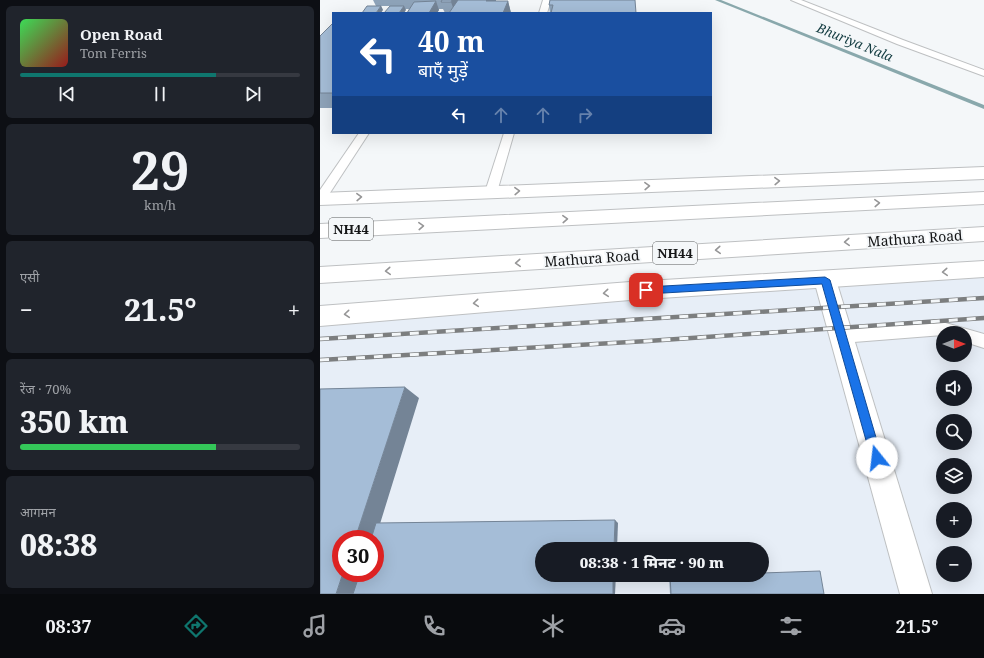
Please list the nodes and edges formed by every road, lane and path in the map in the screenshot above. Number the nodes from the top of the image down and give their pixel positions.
1 (547, 0) edge
2 (795, 0) edge
3 (543, 12) edge
4 (984, 73) edge
5 (363, 134) edge
6 (508, 134) edge
7 (984, 173) edge
8 (492, 192) junction
9 (984, 198) edge
10 (320, 199) edge
11 (320, 231) edge
12 (984, 234) edge
13 (984, 269) edge
14 (320, 275) edge
15 (825, 280) junction
16 (320, 316) edge
17 (936, 328) edge
18 (842, 336) junction
19 (972, 337) edge
20 (984, 340) edge
21 (916, 594) edge

1 - 3 lane
2 - 4 lane
5 - 10 lane
6 - 8 lane
8 -> 7 main road
10 -> 8 main road
11 -> 9 main road, NH44
12 -> 14 main road, Mathura Road / NH44
13 -> 15 main road
15 -> 16 main road
15 - 18 main road
17 - 18 lane
18 - 21 main road
19 - 20 lane

